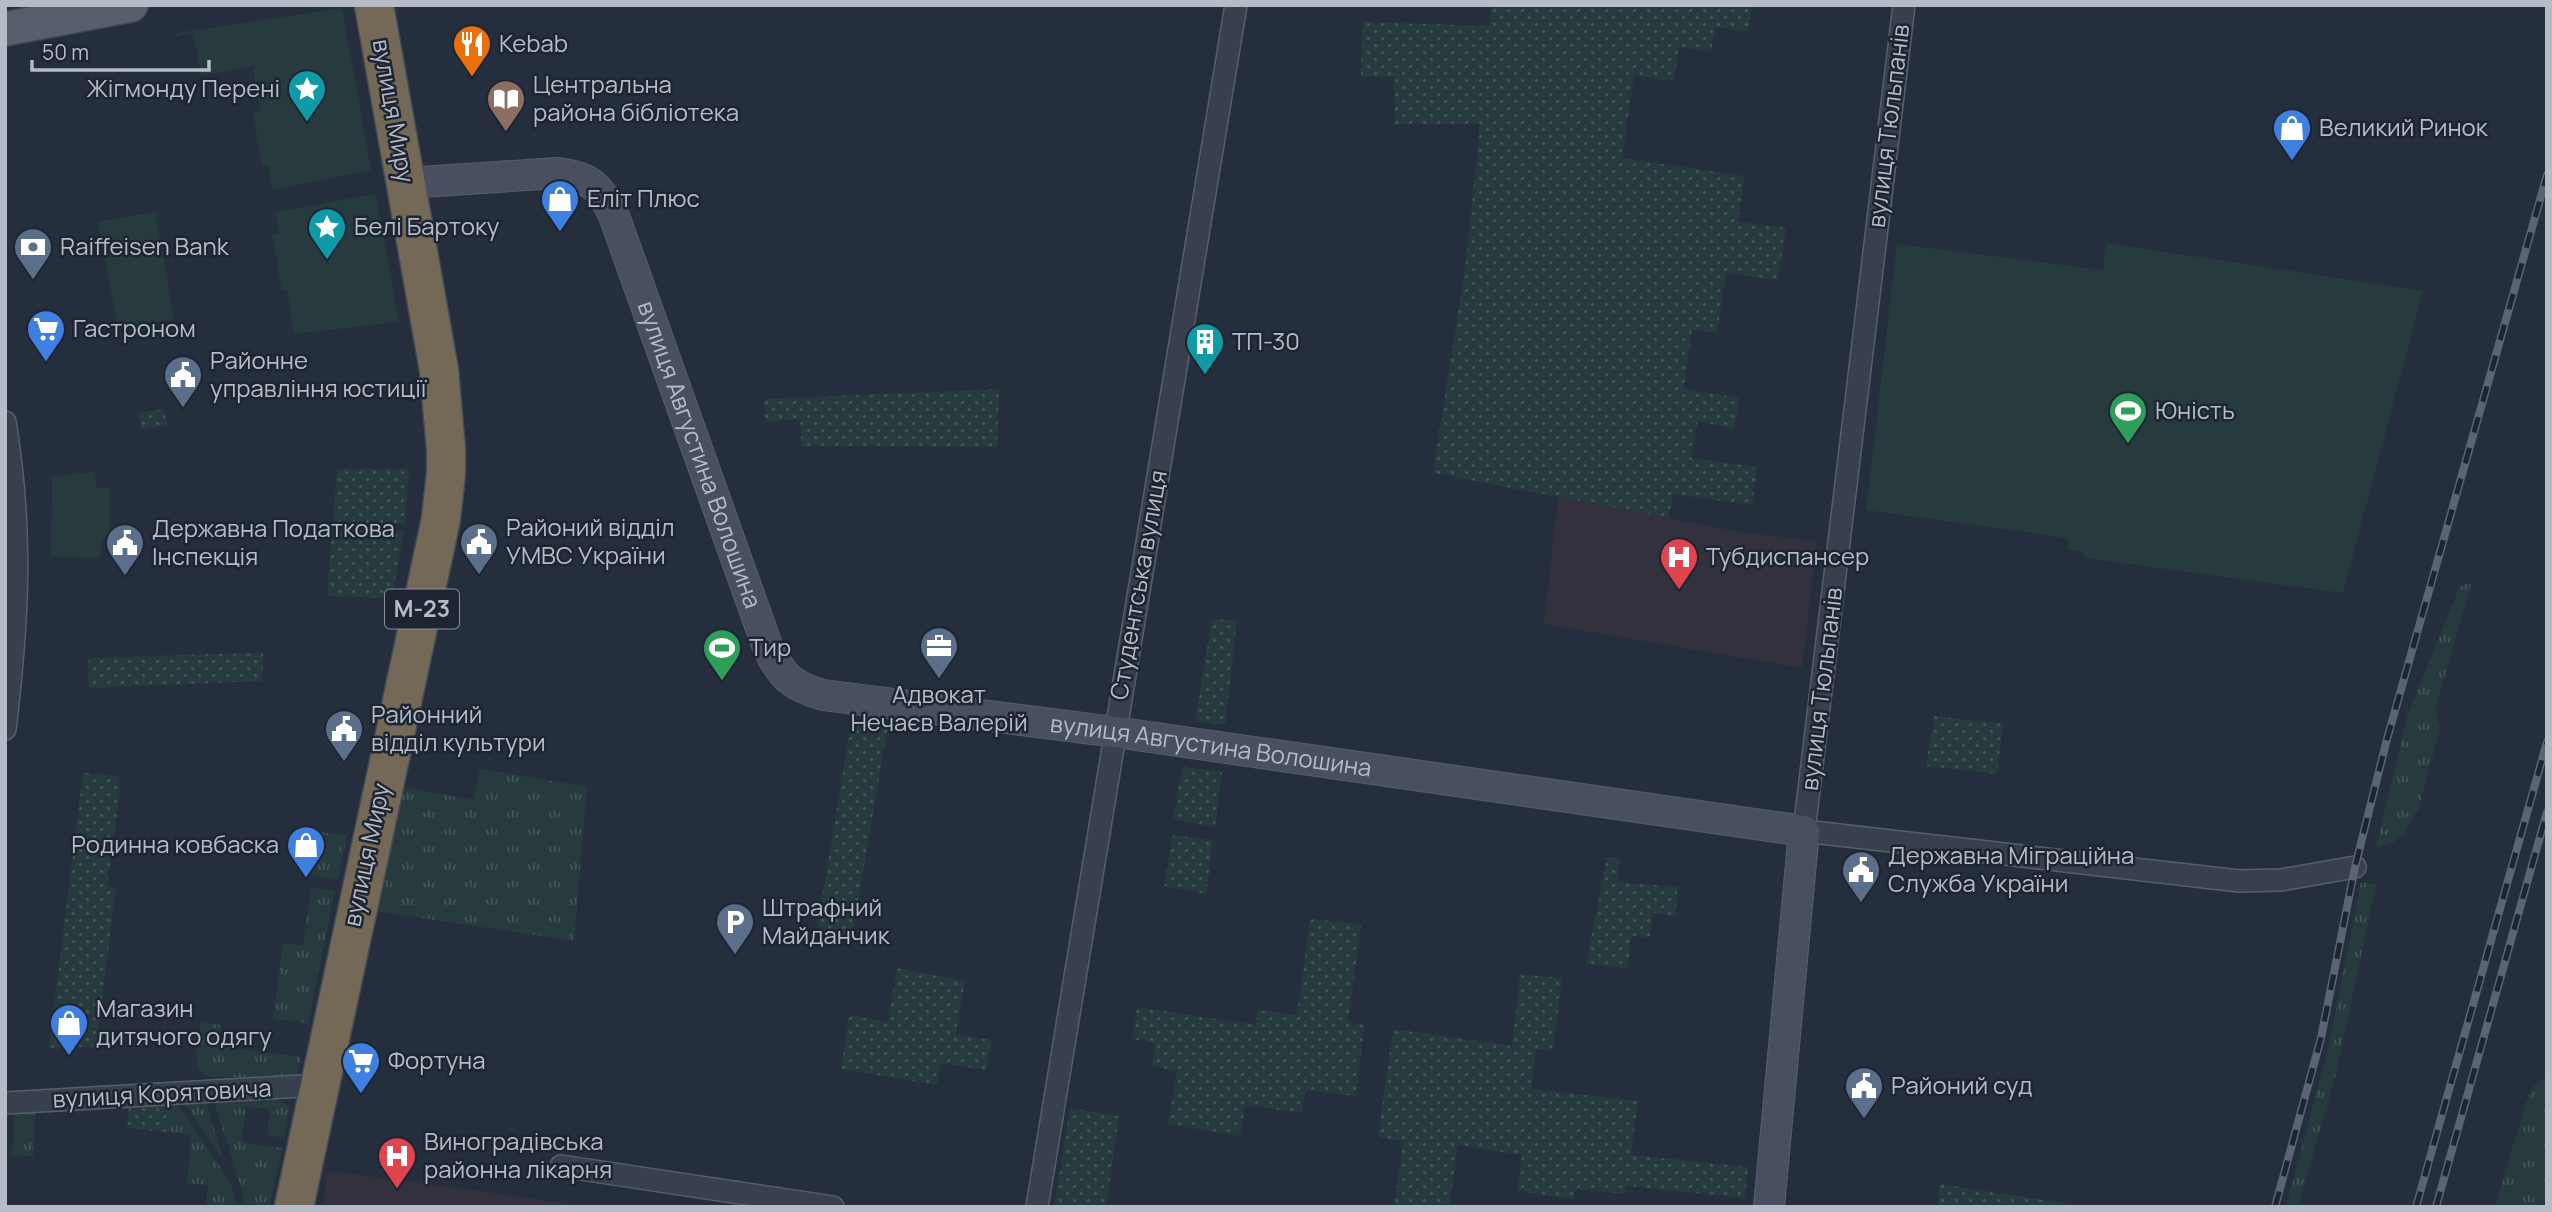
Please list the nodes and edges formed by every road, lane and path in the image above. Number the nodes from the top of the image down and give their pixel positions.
1 (131, 5) edge
2 (374, 5) edge
3 (1236, 5) edge
4 (1904, 5) edge
5 (5, 29) edge
6 (406, 183) junction
7 (5, 422) edge
8 (5, 729) edge
9 (1115, 732) junction
10 (1804, 831) junction
11 (2355, 867) dead end
12 (318, 1085) junction
13 (5, 1103) edge
14 (561, 1166) dead end
15 (294, 1207) edge
16 (833, 1207) edge
17 (1037, 1207) edge
18 (1769, 1207) edge

1 - 5 main road
2 - 6 highway, вулиця Миру / М-23
3 - 9 street, Студентська вулиця
4 - 10 street, вулиця Тюльпанів
6 - 9 street, вулиця Августина Волошина
6 - 12 highway, вулиця Миру / М-23
7 - 8 street
9 - 10 street, вулиця Августина Волошина
9 - 17 street, Студентська вулиця
10 - 11 street, вулиця Августина Волошина
10 - 18 street, вулиця Тюльпанів
12 - 13 street, вулиця Корятовича
12 - 15 highway, вулиця Миру / М-23
14 - 16 street

